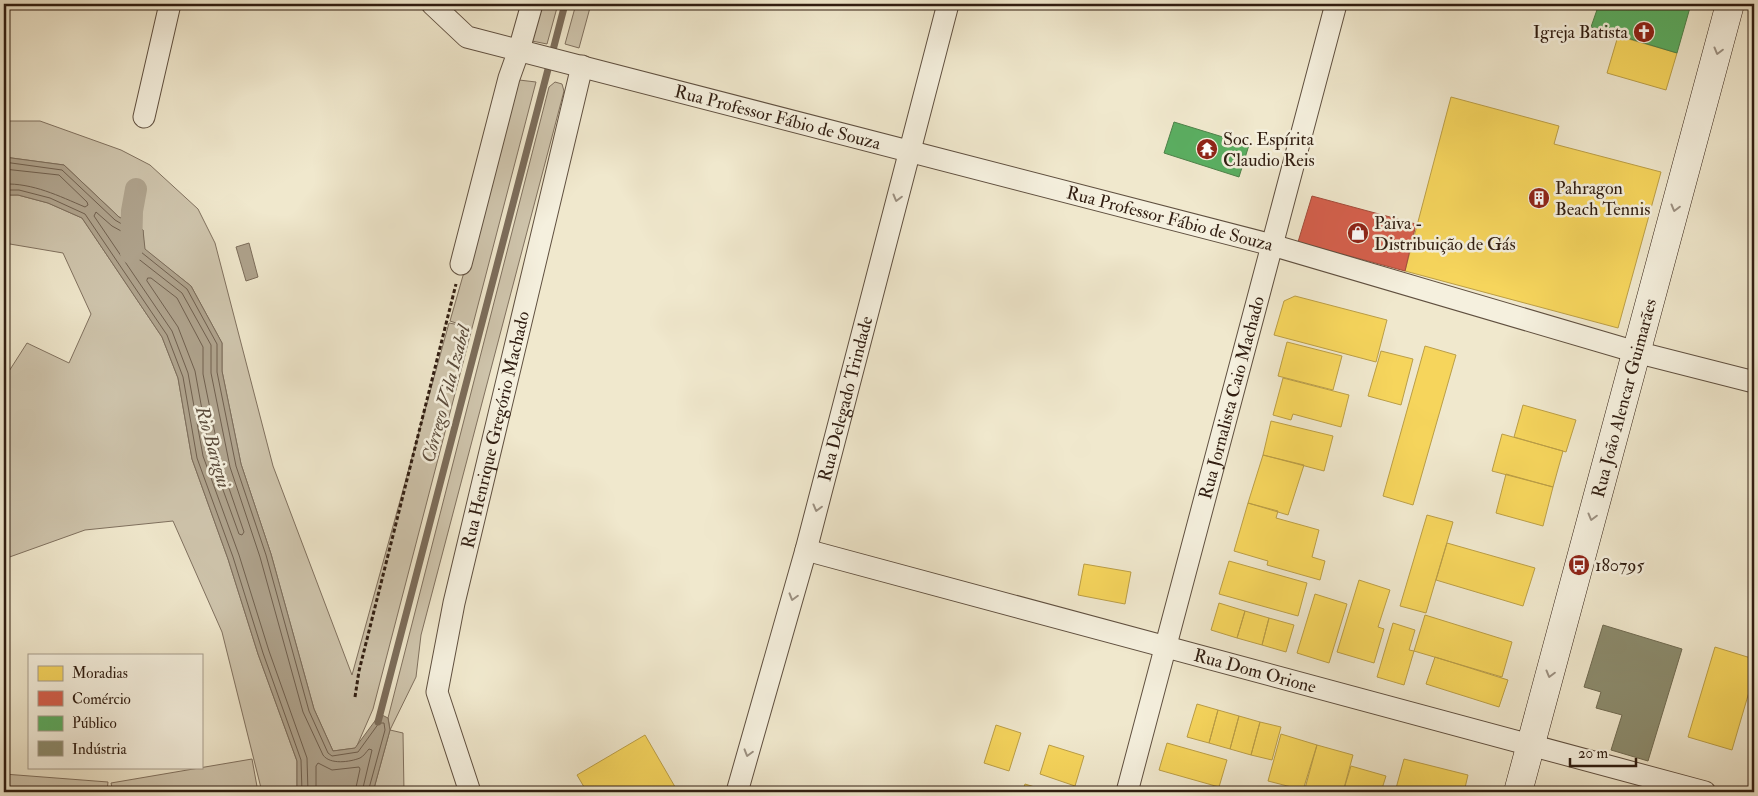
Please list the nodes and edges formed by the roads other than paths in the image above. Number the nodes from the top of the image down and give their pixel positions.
1 (170, 4) edge
2 (432, 4) edge
3 (532, 4) edge
4 (948, 4) edge
5 (1336, 4) edge
6 (1730, 4) edge
7 (526, 52) junction
8 (582, 66) junction
9 (144, 117) dead end
10 (910, 151) junction
11 (1272, 245) junction
12 (461, 264) road end
13 (1636, 352) junction
14 (1754, 382) edge
15 (806, 550) junction
16 (1166, 647) junction
17 (1531, 745) junction
18 (470, 792) edge
19 (738, 792) edge
20 (1127, 792) edge
21 (1518, 792) edge
22 (1705, 792) edge

1 - 9 street
2 - 7 street, Rua Professor Fábio de Souza
3 - 7 street
4 - 10 street, Rua Delegado Trindade
5 - 11 street, Rua Jornalista Caio Machado
6 -> 13 main road, Rua João Alencar Guimarães
7 - 8 street, Rua Professor Fábio de Souza
7 - 12 street
8 - 10 street, Rua Professor Fábio de Souza
8 - 18 street, Rua Henrique Gregório Machado
10 - 11 street, Rua Professor Fábio de Souza
10 -> 15 street, Rua Delegado Trindade
11 - 13 street, Rua Professor Fábio de Souza
11 - 16 street, Rua Jornalista Caio Machado
13 - 14 street, Rua Professor Fábio de Souza
13 -> 17 main road, Rua João Alencar Guimarães
15 - 16 street, Rua Dom Orione
15 -> 19 street, Rua Delegado Trindade
16 - 17 street, Rua Dom Orione
16 - 20 street, Rua Jornalista Caio Machado
17 - 21 main road, Rua João Alencar Guimarães
17 - 22 street, Rua Dom Orione

